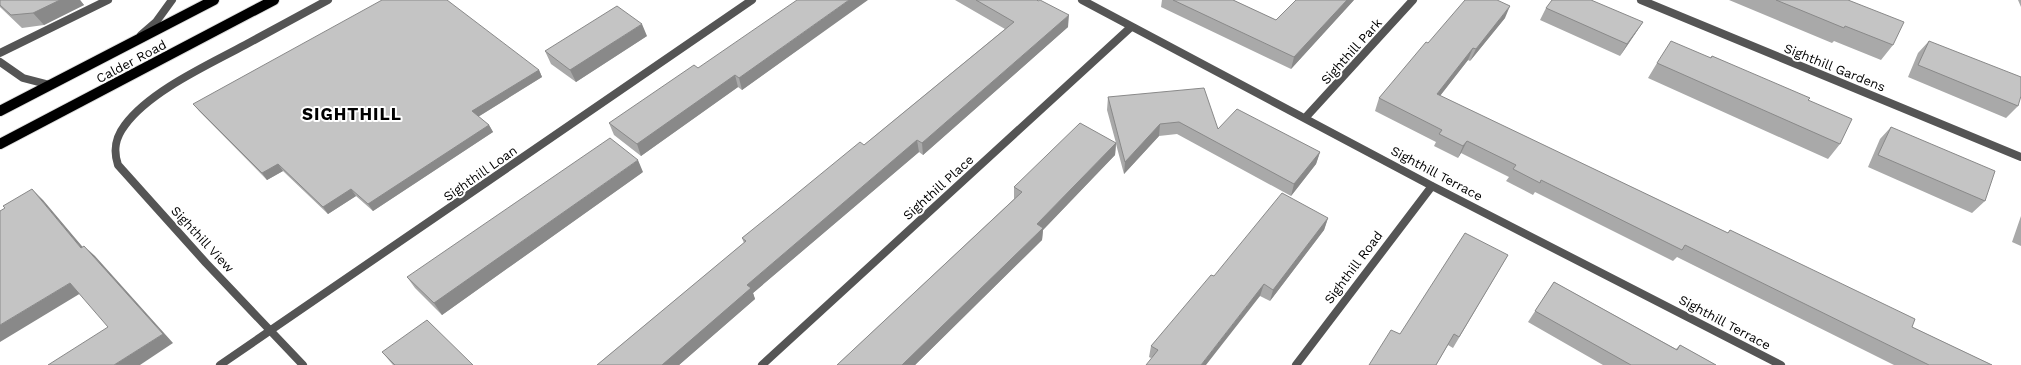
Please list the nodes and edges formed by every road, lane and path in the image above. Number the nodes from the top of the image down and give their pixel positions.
1 (108, 0) edge
2 (172, 0) edge
3 (214, 0) edge
4 (274, 0) edge
5 (328, 0) edge
6 (752, 0) edge
7 (1082, 0) edge
8 (1413, 0) edge
9 (1641, 0) edge
10 (1131, 27) junction
11 (135, 42) junction
12 (0, 53) edge
13 (0, 62) edge
14 (50, 84) junction
15 (0, 110) edge
16 (1306, 117) junction
17 (0, 144) edge
18 (2021, 157) edge
19 (1432, 186) junction
20 (271, 330) junction
21 (220, 365) edge
22 (303, 365) edge
23 (762, 365) edge
24 (1296, 365) edge
25 (1781, 365) edge

1 - 12 street
2 - 11 street
3 - 11 main road, Calder Road
4 - 17 main road, Calder Road
5 - 20 street, Sighthill View
6 - 20 street, Sighthill Loan
7 - 10 street, Sighthill Terrace
8 - 16 street, Sighthill Park
9 - 18 street, Sighthill Gardens
10 - 16 street, Sighthill Terrace
10 - 23 street, Sighthill Place
11 - 14 main road, Calder Road
13 - 14 street
14 - 15 main road, Calder Road
16 - 19 street, Sighthill Terrace
19 - 24 street, Sighthill Road
19 - 25 street, Sighthill Terrace
20 - 21 street, Sighthill Loan
20 - 22 street, Sighthill View

